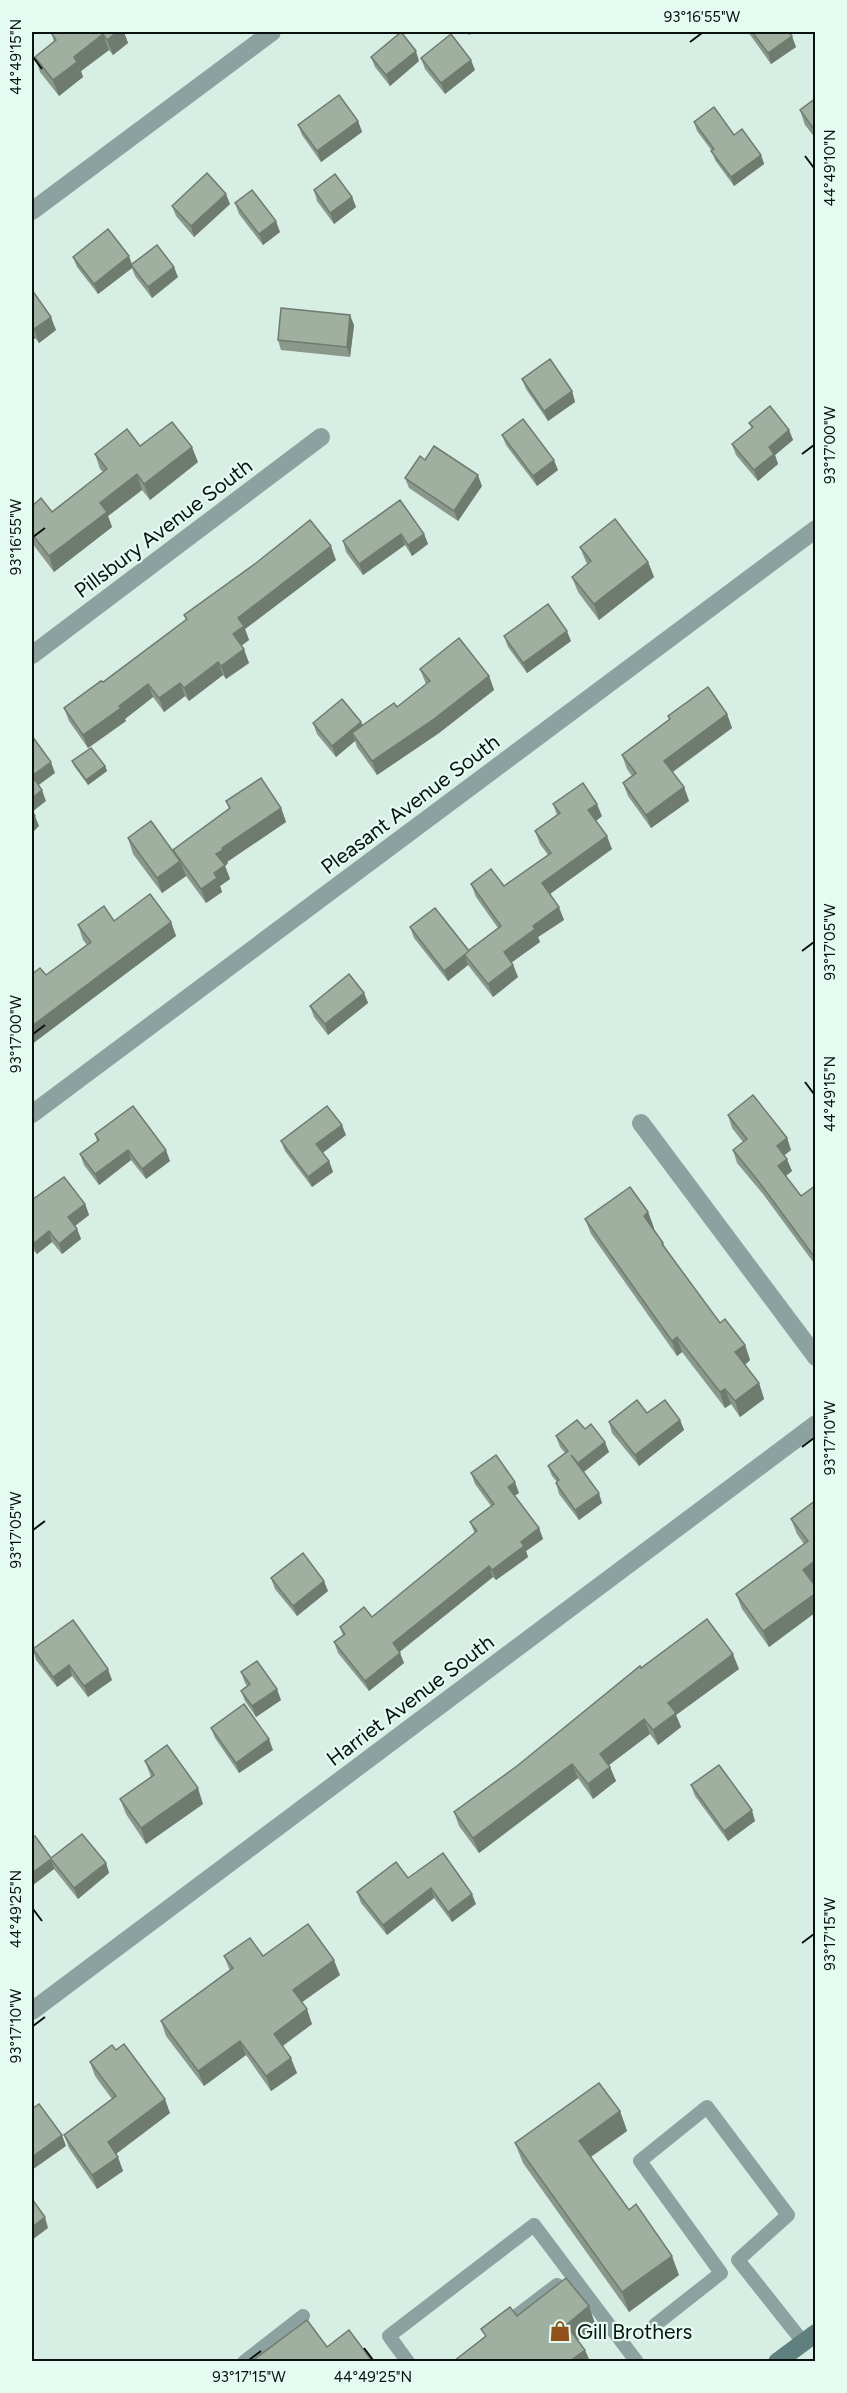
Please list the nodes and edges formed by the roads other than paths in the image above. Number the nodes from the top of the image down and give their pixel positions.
1 (272, 32) edge
2 (32, 211) edge
3 (321, 438) dead end
4 (816, 529) edge
5 (32, 655) edge
6 (32, 1114) edge
7 (640, 1123) dead end
8 (816, 1357) edge
9 (816, 1424) edge
10 (32, 2011) edge
11 (738, 2260) junction
12 (721, 2273) junction
13 (572, 2274) junction
14 (303, 2316) dead end
15 (655, 2325) dead end
16 (491, 2335) edge
17 (809, 2337) edge
18 (244, 2361) edge
19 (408, 2361) edge
20 (638, 2361) edge
21 (777, 2361) edge

1 - 2 street
3 - 5 street, Pillsbury Avenue South
4 - 6 street, Pleasant Avenue South
7 - 8 street
9 - 10 street, Harriet Avenue South
11 - 12 lane
11 - 12 lane
11 - 17 lane
12 - 15 lane
13 - 16 lane
13 - 19 lane
13 - 20 lane
14 - 18 lane
17 - 21 street

